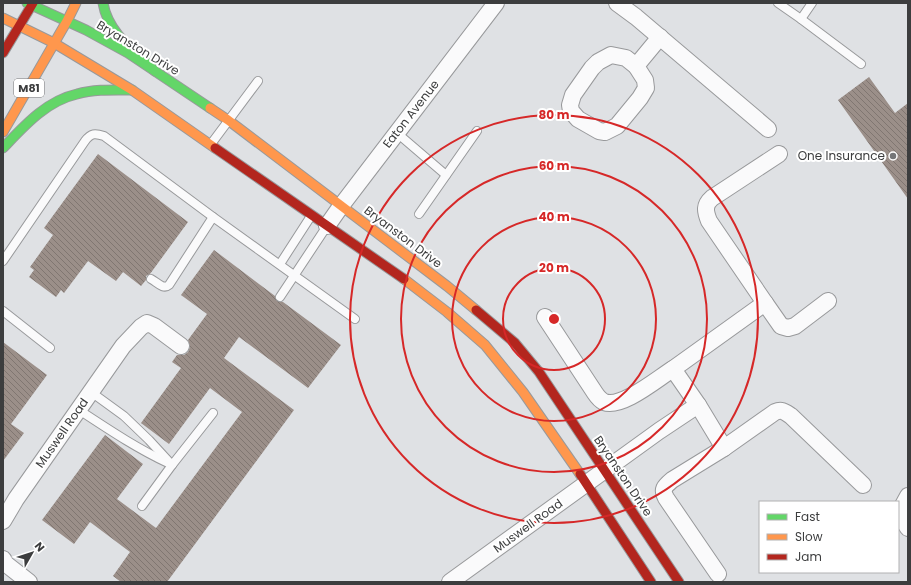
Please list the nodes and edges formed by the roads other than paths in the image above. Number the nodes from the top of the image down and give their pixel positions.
1 (76, 3) edge
2 (103, 3) edge
3 (496, 3) edge
4 (617, 3) edge
5 (778, 3) edge
6 (812, 3) edge
7 (31, 4) edge
8 (3, 18) edge
9 (801, 19) junction
10 (67, 21) junction
11 (19, 26) junction
12 (660, 37) junction
13 (54, 43) junction
14 (3, 53) edge
15 (861, 64) dead end
16 (636, 66) junction
17 (156, 71) junction
18 (258, 81) dead end
19 (132, 90) junction
20 (228, 120) junction
21 (768, 129) dead end
22 (477, 131) dead end
23 (3, 132) edge
24 (397, 133) junction
25 (211, 144) junction
26 (3, 148) edge
27 (779, 154) dead end
28 (446, 175) junction
29 (341, 206) junction
30 (312, 214) junction
31 (419, 214) dead end
32 (213, 217) junction
33 (327, 226) junction
34 (3, 261) edge
35 (280, 264) junction
36 (295, 275) junction
37 (151, 279) dead end
38 (280, 297) dead end
39 (828, 301) dead end
40 (765, 303) junction
41 (3, 311) edge
42 (545, 317) dead end
43 (355, 319) dead end
44 (181, 346) dead end
45 (50, 348) dead end
46 (673, 369) junction
47 (91, 392) junction
48 (698, 405) junction
49 (79, 410) junction
50 (213, 413) dead end
51 (724, 448) junction
52 (172, 465) junction
53 (605, 470) junction
54 (587, 484) junction
55 (863, 485) dead end
56 (908, 496) edge
57 (142, 506) dead end
58 (3, 521) edge
59 (908, 528) edge
60 (3, 559) edge
61 (718, 574) dead end
62 (29, 582) edge
63 (450, 582) edge
64 (651, 582) edge
65 (679, 582) edge

1 - 10 main road, M81
2 - 17 main road
3 - 24 street, Eaton Avenue
4 - 12 street
5 - 9 lane
6 - 9 lane
7 - 10 main road, Bryanston Drive
7 - 11 main road
8 - 11 main road
9 - 15 lane
10 - 13 main road, M81
10 - 17 main road, Bryanston Drive
11 - 13 main road
11 - 14 main road
12 - 16 street
12 - 21 street
13 - 19 main road
13 - 23 main road, M81
16 - 16 street
17 - 20 main road, Bryanston Drive
18 - 20 lane
19 - 25 main road
19 - 26 main road
20 - 25 lane
20 - 29 main road, Bryanston Drive
22 - 28 lane
24 - 28 lane
24 - 29 street, Eaton Avenue
25 - 30 main road
27 - 40 street
28 - 31 lane
29 - 33 street, Eaton Avenue
29 - 53 main road, Bryanston Drive
30 - 33 main road
30 - 35 lane
32 - 34 lane
32 - 35 lane
32 - 37 lane
33 - 36 lane
33 - 54 main road
35 - 36 lane
36 - 38 lane
36 - 43 lane
39 - 40 street
40 - 46 street
41 - 45 lane
42 - 46 street
44 - 47 street, Muswell Road
46 - 48 street
47 - 49 street, Muswell Road
47 - 52 lane
48 - 51 street
48 - 53 street, Muswell Road
49 - 52 lane
49 - 58 street, Muswell Road
50 - 52 lane
51 - 55 street
51 - 61 street
52 - 57 lane
53 - 54 street, Muswell Road
53 - 65 main road, Bryanston Drive
54 - 63 street, Muswell Road
54 - 64 main road
56 - 59 street
60 - 62 street

